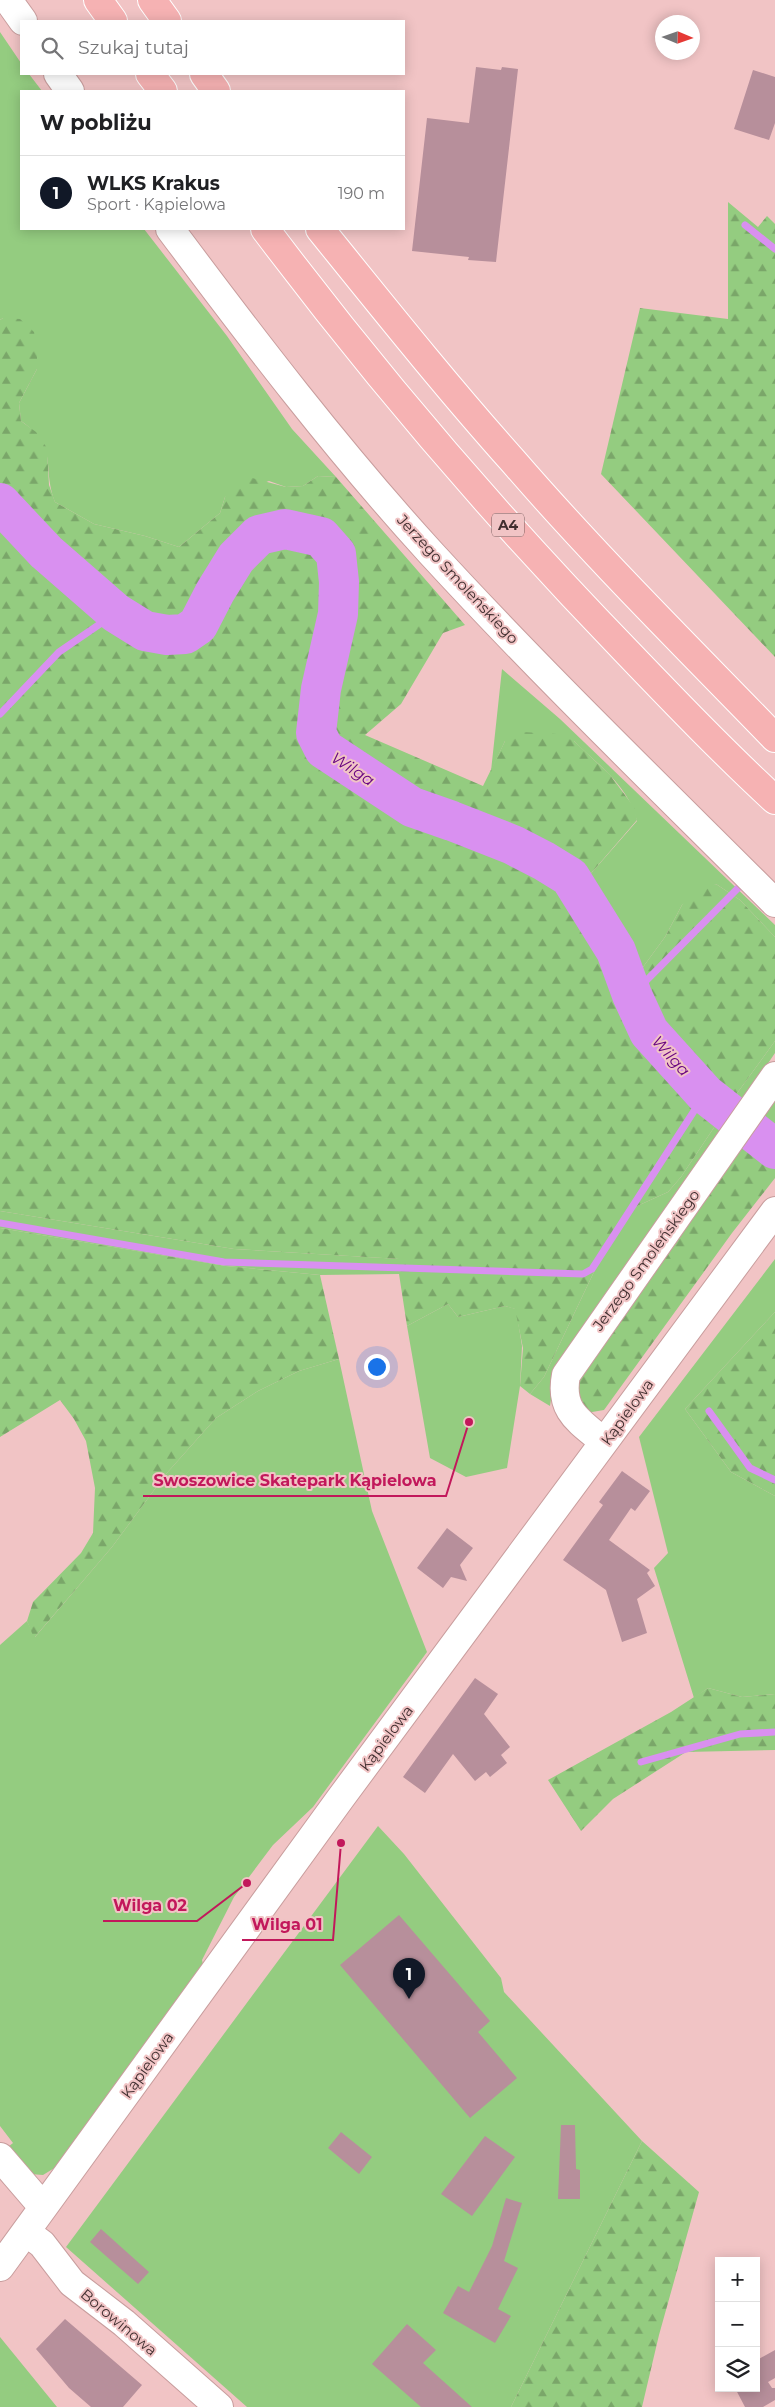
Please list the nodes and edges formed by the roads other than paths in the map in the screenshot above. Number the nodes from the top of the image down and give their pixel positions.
1 (8, 0) edge
2 (98, 0) edge
3 (152, 0) edge
4 (22, 20) edge
5 (112, 20) edge
6 (166, 20) edge
7 (59, 75) edge
8 (151, 75) edge
9 (205, 75) edge
10 (69, 90) edge
11 (162, 90) edge
12 (215, 90) edge
13 (171, 230) edge
14 (266, 230) edge
15 (321, 230) edge
16 (775, 738) edge
17 (775, 800) edge
18 (775, 903) edge
19 (771, 1081) edge
20 (775, 1211) edge
21 (604, 1442) junction
22 (0, 2157) edge
23 (43, 2207) junction
24 (26, 2232) junction
25 (0, 2267) edge
26 (219, 2407) edge

1 - 4 street
2 - 5 highway
3 - 6 highway
7 - 10 street
8 - 11 highway
9 - 12 highway
13 - 18 street, Jerzego Smoleńskiego
14 - 17 highway, A4
15 - 16 highway
19 - 21 street, Jerzego Smoleńskiego
20 - 21 street, Kąpielowa
21 - 23 street, Kąpielowa
22 - 23 street
23 - 24 street, Kąpielowa
24 - 25 street, Kąpielowa
24 - 26 street, Borowinowa

